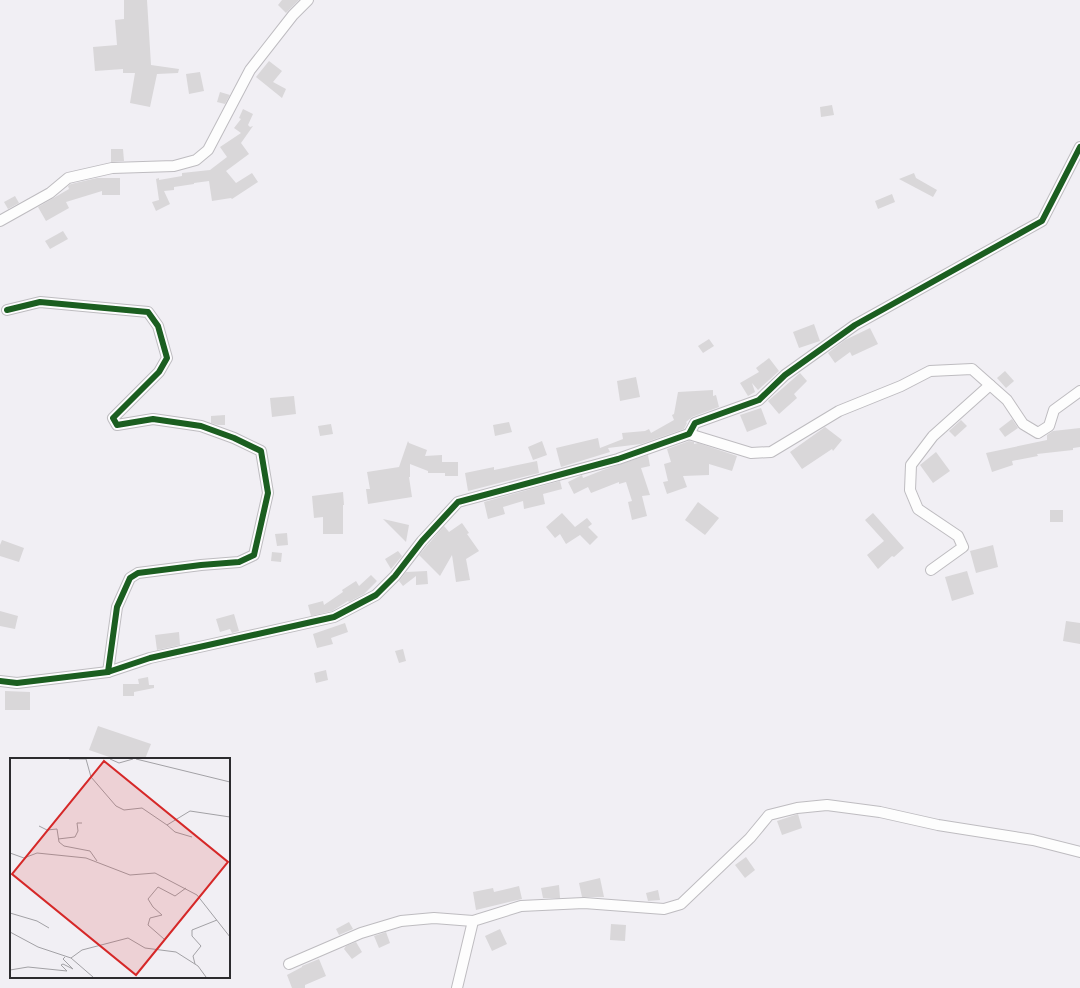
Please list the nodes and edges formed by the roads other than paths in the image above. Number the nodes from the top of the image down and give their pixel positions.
1 (308, 0) edge
2 (1080, 147) edge
3 (0, 221) edge
4 (7, 310) dead end
5 (990, 385) junction
6 (1080, 391) edge
7 (689, 434) junction
8 (931, 570) dead end
9 (108, 672) junction
10 (0, 681) edge
11 (1080, 852) edge
12 (473, 921) junction
13 (289, 964) dead end
14 (457, 988) edge

1 - 3 street
2 - 7 street
4 - 9 street
5 - 6 street
5 - 7 street
5 - 8 street
7 - 9 street
9 - 10 street
11 - 12 street
12 - 13 street
12 - 14 street

